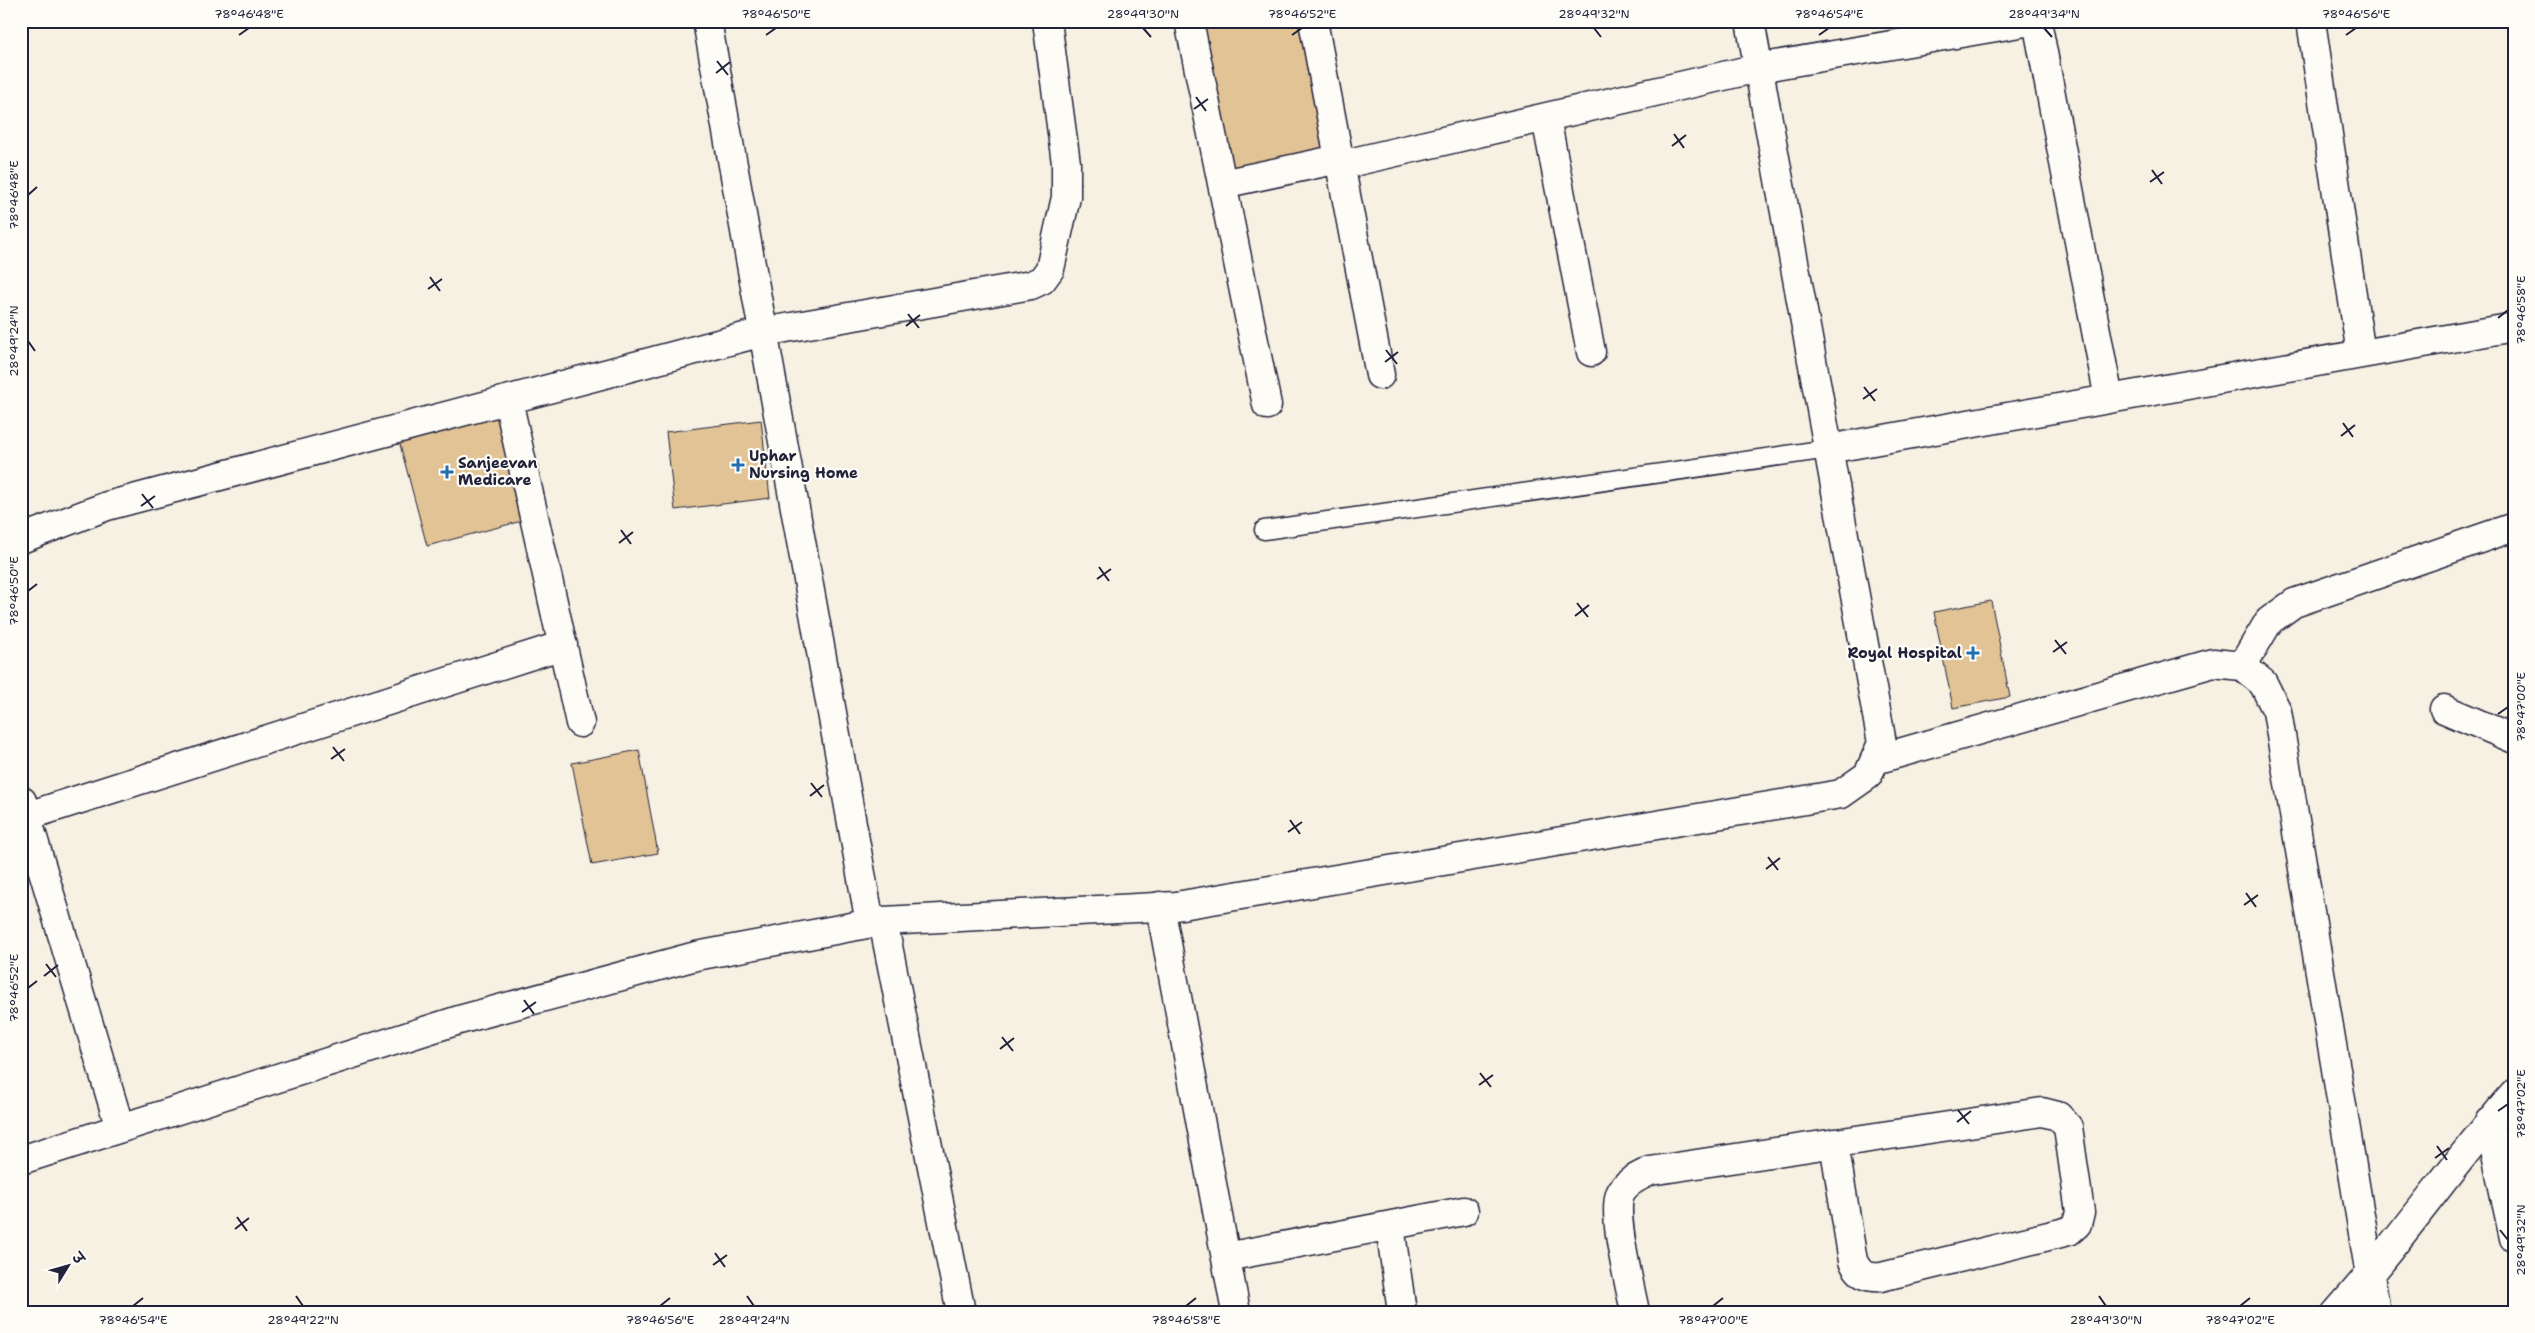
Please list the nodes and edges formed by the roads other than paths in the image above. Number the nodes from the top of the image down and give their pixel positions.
1 (707, 21) edge
2 (1048, 21) edge
3 (1189, 21) edge
4 (1313, 21) edge
5 (1750, 21) edge
6 (2031, 21) edge
7 (2037, 21) edge
8 (2311, 21) edge
9 (1758, 68) junction
10 (1546, 118) junction
11 (1340, 162) junction
12 (1222, 184) junction
13 (2514, 327) edge
14 (763, 332) junction
15 (1591, 352) dead end
16 (2362, 354) junction
17 (1380, 375) dead end
18 (2109, 399) junction
19 (508, 400) junction
20 (1267, 405) dead end
21 (1828, 449) junction
22 (2514, 527) edge
23 (1264, 530) dead end
24 (21, 539) edge
25 (563, 645) junction
26 (2242, 666) junction
27 (2444, 709) dead end
28 (580, 723) dead end
29 (2514, 739) edge
30 (1875, 760) junction
31 (23, 812) edge
32 (1160, 906) junction
33 (877, 922) junction
34 (2514, 1094) edge
35 (2489, 1122) junction
36 (120, 1128) junction
37 (1834, 1143) junction
38 (21, 1160) edge
39 (1464, 1211) dead end
40 (1390, 1226) junction
41 (2514, 1238) edge
42 (1226, 1257) junction
43 (2370, 1276) junction
44 (960, 1312) edge
45 (1236, 1312) edge
46 (1402, 1312) edge
47 (1635, 1312) edge
48 (2337, 1312) edge
49 (2376, 1312) edge

1 - 14 street
2 - 14 street
3 - 12 street
4 - 11 street
5 - 9 street
6 - 9 street
7 - 18 street
8 - 16 street
9 - 10 street
9 - 21 street
10 - 11 street
10 - 15 street
11 - 12 street
11 - 17 street
12 - 20 street
13 - 16 street
14 - 19 street
14 - 33 street
16 - 18 street
18 - 21 street
19 - 24 street
19 - 25 street
21 - 23 lane
21 - 30 street
22 - 26 street
25 - 28 street
25 - 31 street
26 - 30 street
26 - 43 street
27 - 29 street
30 - 32 street
31 - 36 street
32 - 33 street
32 - 42 street
33 - 36 street
33 - 44 street
34 - 35 street
35 - 41 street
35 - 43 street
36 - 38 street
37 - 37 street
37 - 47 street
39 - 40 street
40 - 42 street
40 - 46 street
42 - 45 street
43 - 48 street
43 - 49 street

